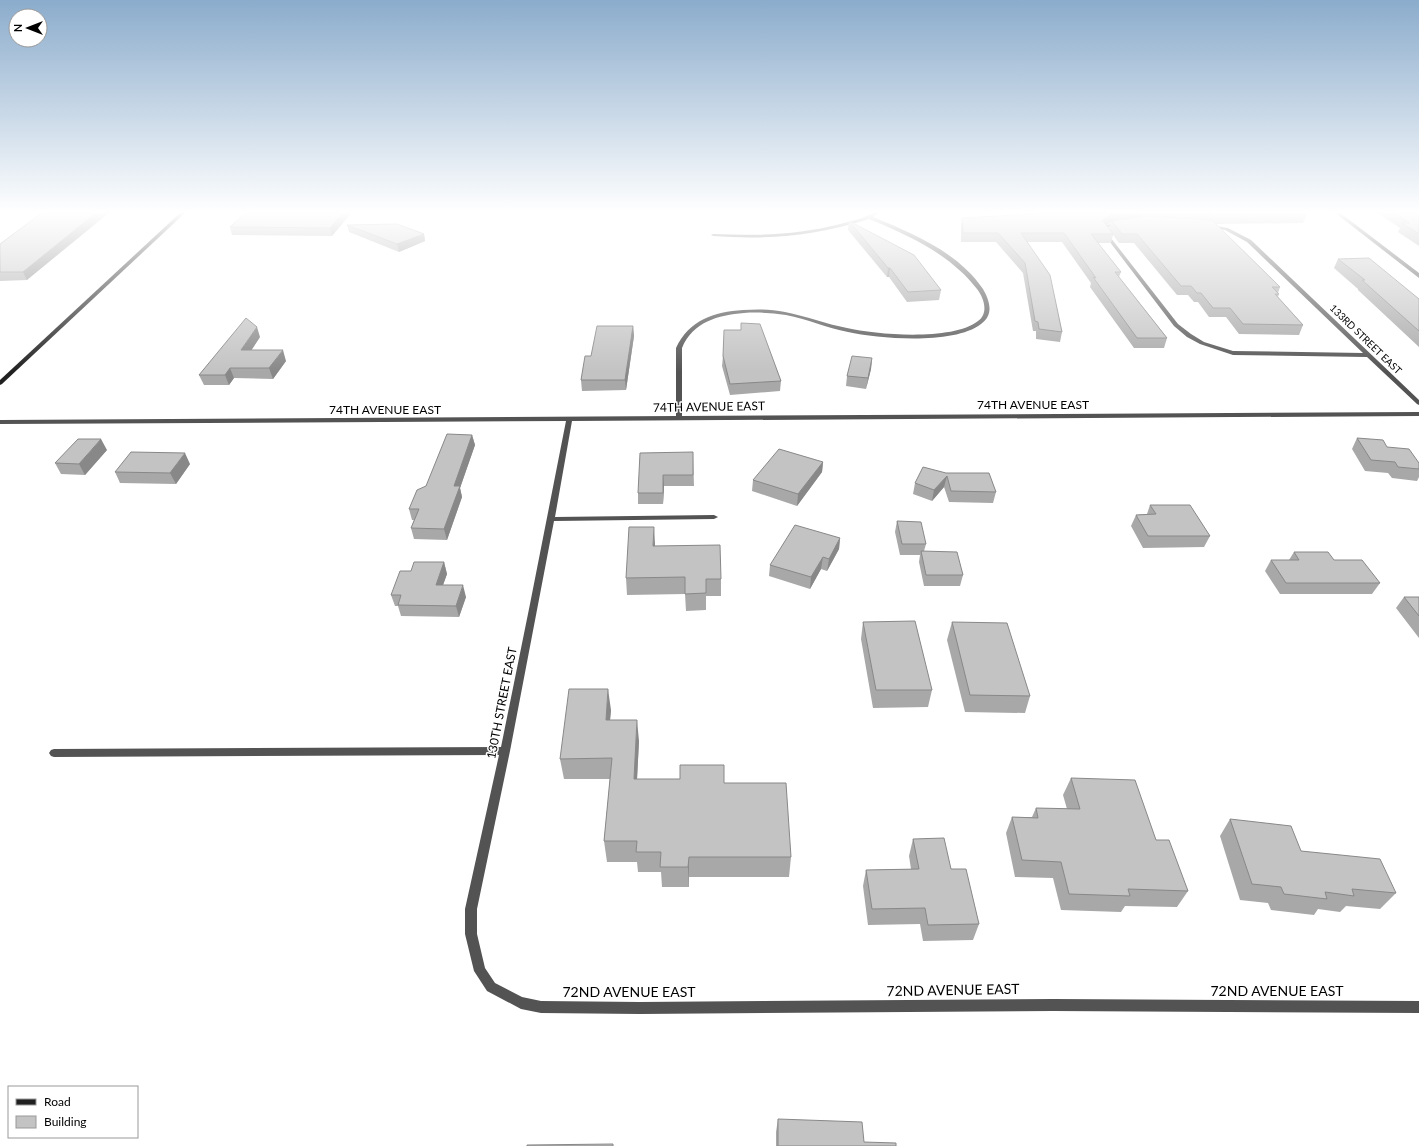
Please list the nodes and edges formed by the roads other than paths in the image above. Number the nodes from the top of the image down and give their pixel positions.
1 (126, 265) edge
2 (957, 265) edge
3 (1131, 265) edge
4 (1275, 265) edge
5 (1405, 265) edge
6 (1419, 276) edge
7 (1370, 354) junction
8 (0, 383) edge
9 (1419, 403) edge
10 (1419, 414) edge
11 (679, 418) junction
12 (569, 420) junction
13 (0, 422) edge
14 (714, 517) dead end
15 (551, 519) junction
16 (505, 751) junction
17 (54, 753) dead end
18 (491, 986) joint
19 (1419, 1007) edge

1 - 8 street
2 - 11 street
3 - 7 street
4 - 7 street, 133RD STREET EAST
5 - 6 street
7 - 9 street, 133RD STREET EAST
10 - 11 street, 74TH AVENUE EAST
11 - 12 street, 74TH AVENUE EAST
12 - 13 street, 74TH AVENUE EAST
12 - 15 street, 130TH STREET EAST
14 - 15 street
15 - 16 street, 130TH STREET EAST
16 - 17 street
16 - 18 street, 130TH STREET EAST
18 - 19 street, 72ND AVENUE EAST

